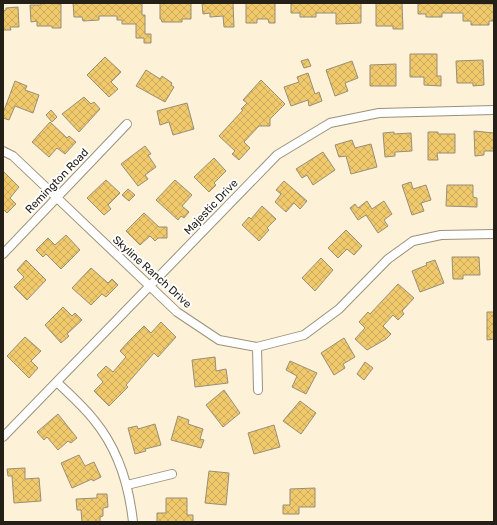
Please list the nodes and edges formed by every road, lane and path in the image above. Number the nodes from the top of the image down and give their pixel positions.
1 (494, 110) edge
2 (127, 124) dead end
3 (3, 151) edge
4 (56, 197) junction
5 (494, 234) edge
6 (3, 254) edge
7 (150, 286) junction
8 (257, 348) junction
9 (57, 382) junction
10 (258, 390) dead end
11 (3, 437) edge
12 (172, 474) dead end
13 (127, 485) junction
14 (133, 522) edge

1 - 7 street, Majestic Drive
2 - 4 street, Remington Road
3 - 4 street, Skyline Ranch Drive
4 - 6 street, Remington Road
4 - 7 street, Skyline Ranch Drive
5 - 8 street, Skyline Ranch Drive
7 - 8 street, Skyline Ranch Drive
7 - 9 street, Majestic Drive
8 - 10 street
9 - 11 street, Majestic Drive
9 - 13 street
12 - 13 street
13 - 14 street

